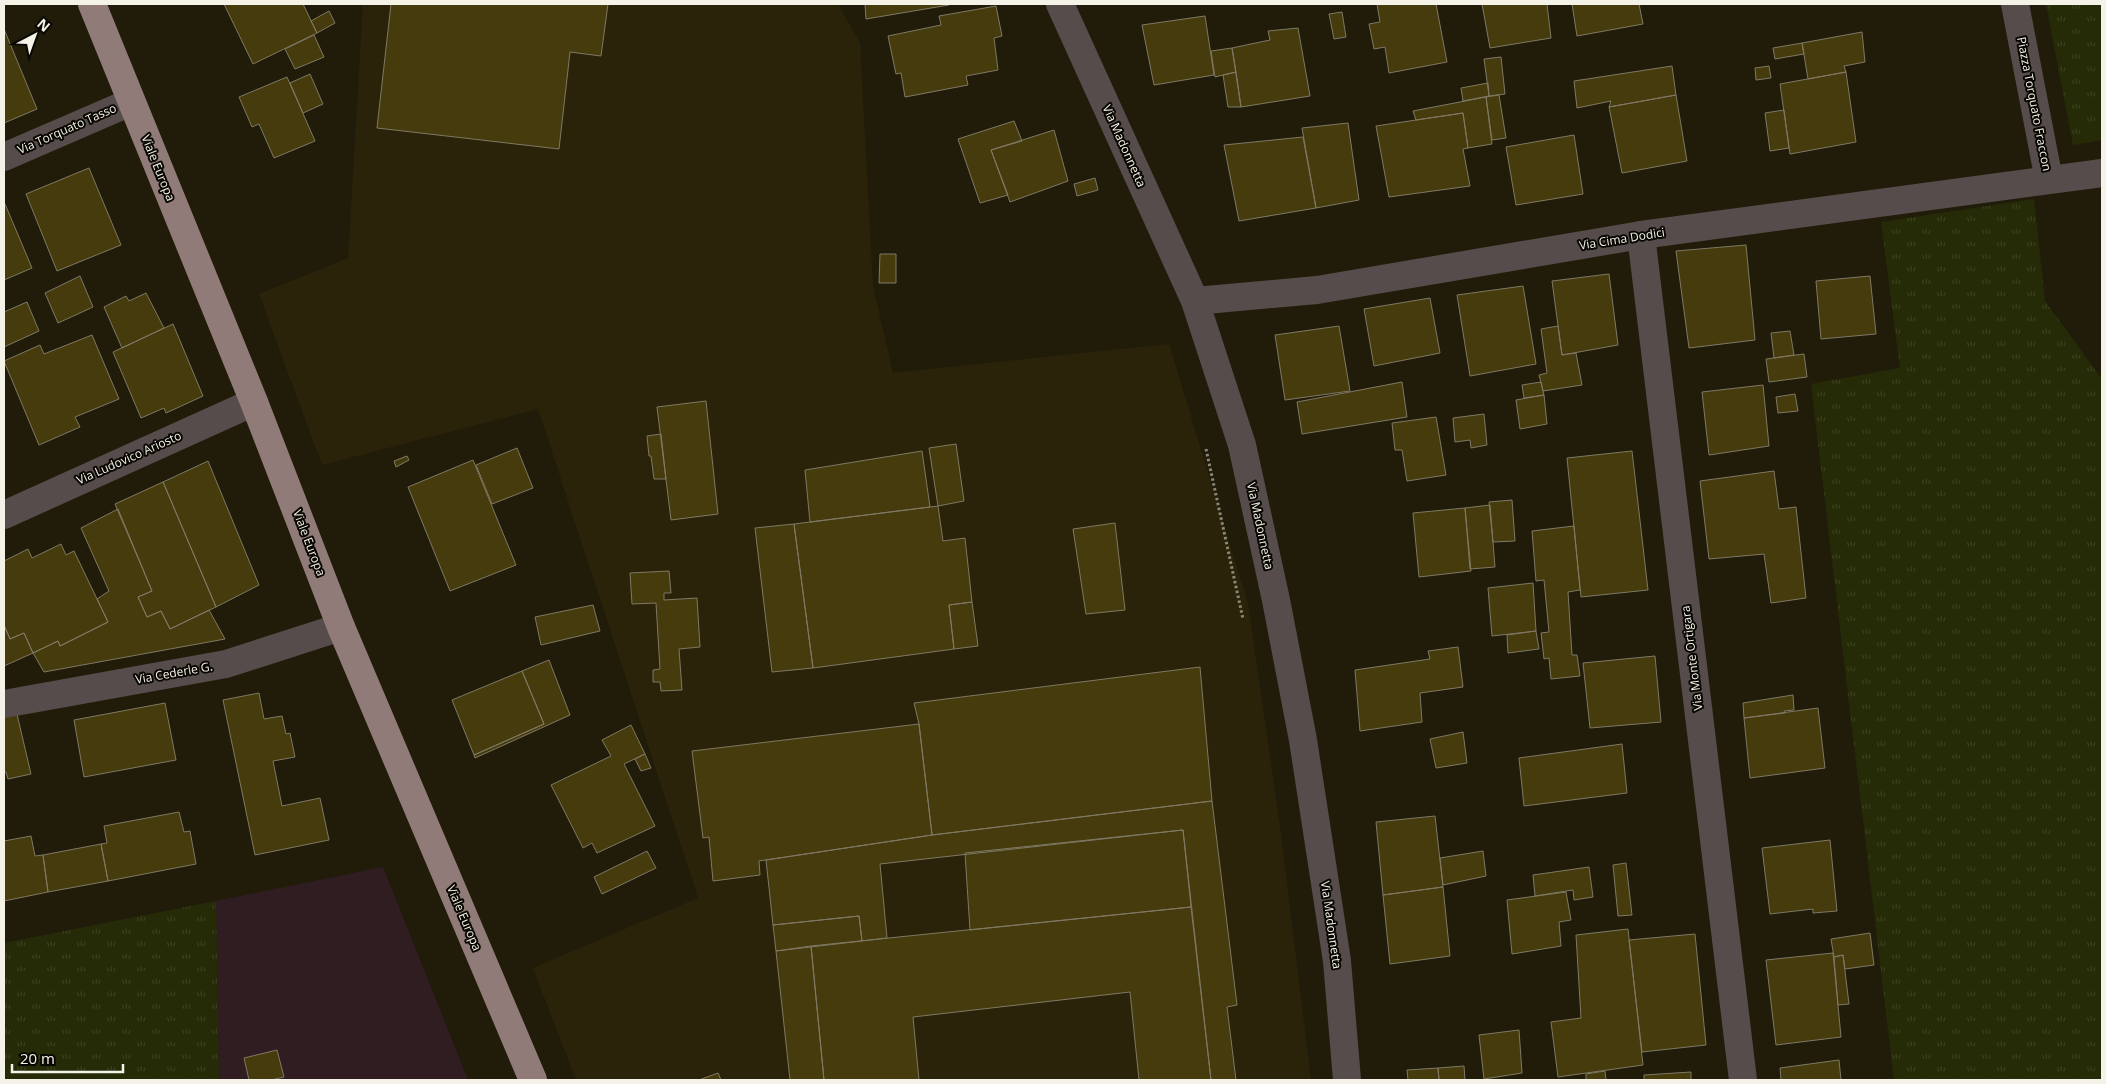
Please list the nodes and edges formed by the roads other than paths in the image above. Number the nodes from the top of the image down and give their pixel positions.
1 (92, 4) edge
2 (1064, 4) edge
3 (2015, 4) edge
4 (131, 102) junction
5 (4, 157) edge
6 (2102, 173) edge
7 (2049, 180) junction
8 (1641, 236) junction
9 (1195, 301) junction
10 (254, 402) junction
11 (4, 515) edge
12 (341, 627) junction
13 (4, 704) edge
14 (533, 1080) edge
15 (1347, 1080) edge
16 (1743, 1080) edge

1 - 4 main road, Viale Europa
2 - 9 street, Via Madonnetta
3 - 7 street, Piazza Torquato Fraccon
4 - 5 street, Via Torquato Tasso
4 - 10 main road, Viale Europa
6 - 7 street, Piazza Torquato Fraccon
7 - 8 street, Via Cima Dodici
8 - 9 street, Via Cima Dodici
8 - 16 street, Via Monte Ortigara
9 - 15 street, Via Madonnetta
10 - 11 street, Via Ludovico Ariosto
10 - 12 main road, Viale Europa
12 - 13 street, Via Cederle G.
12 - 14 main road, Viale Europa

